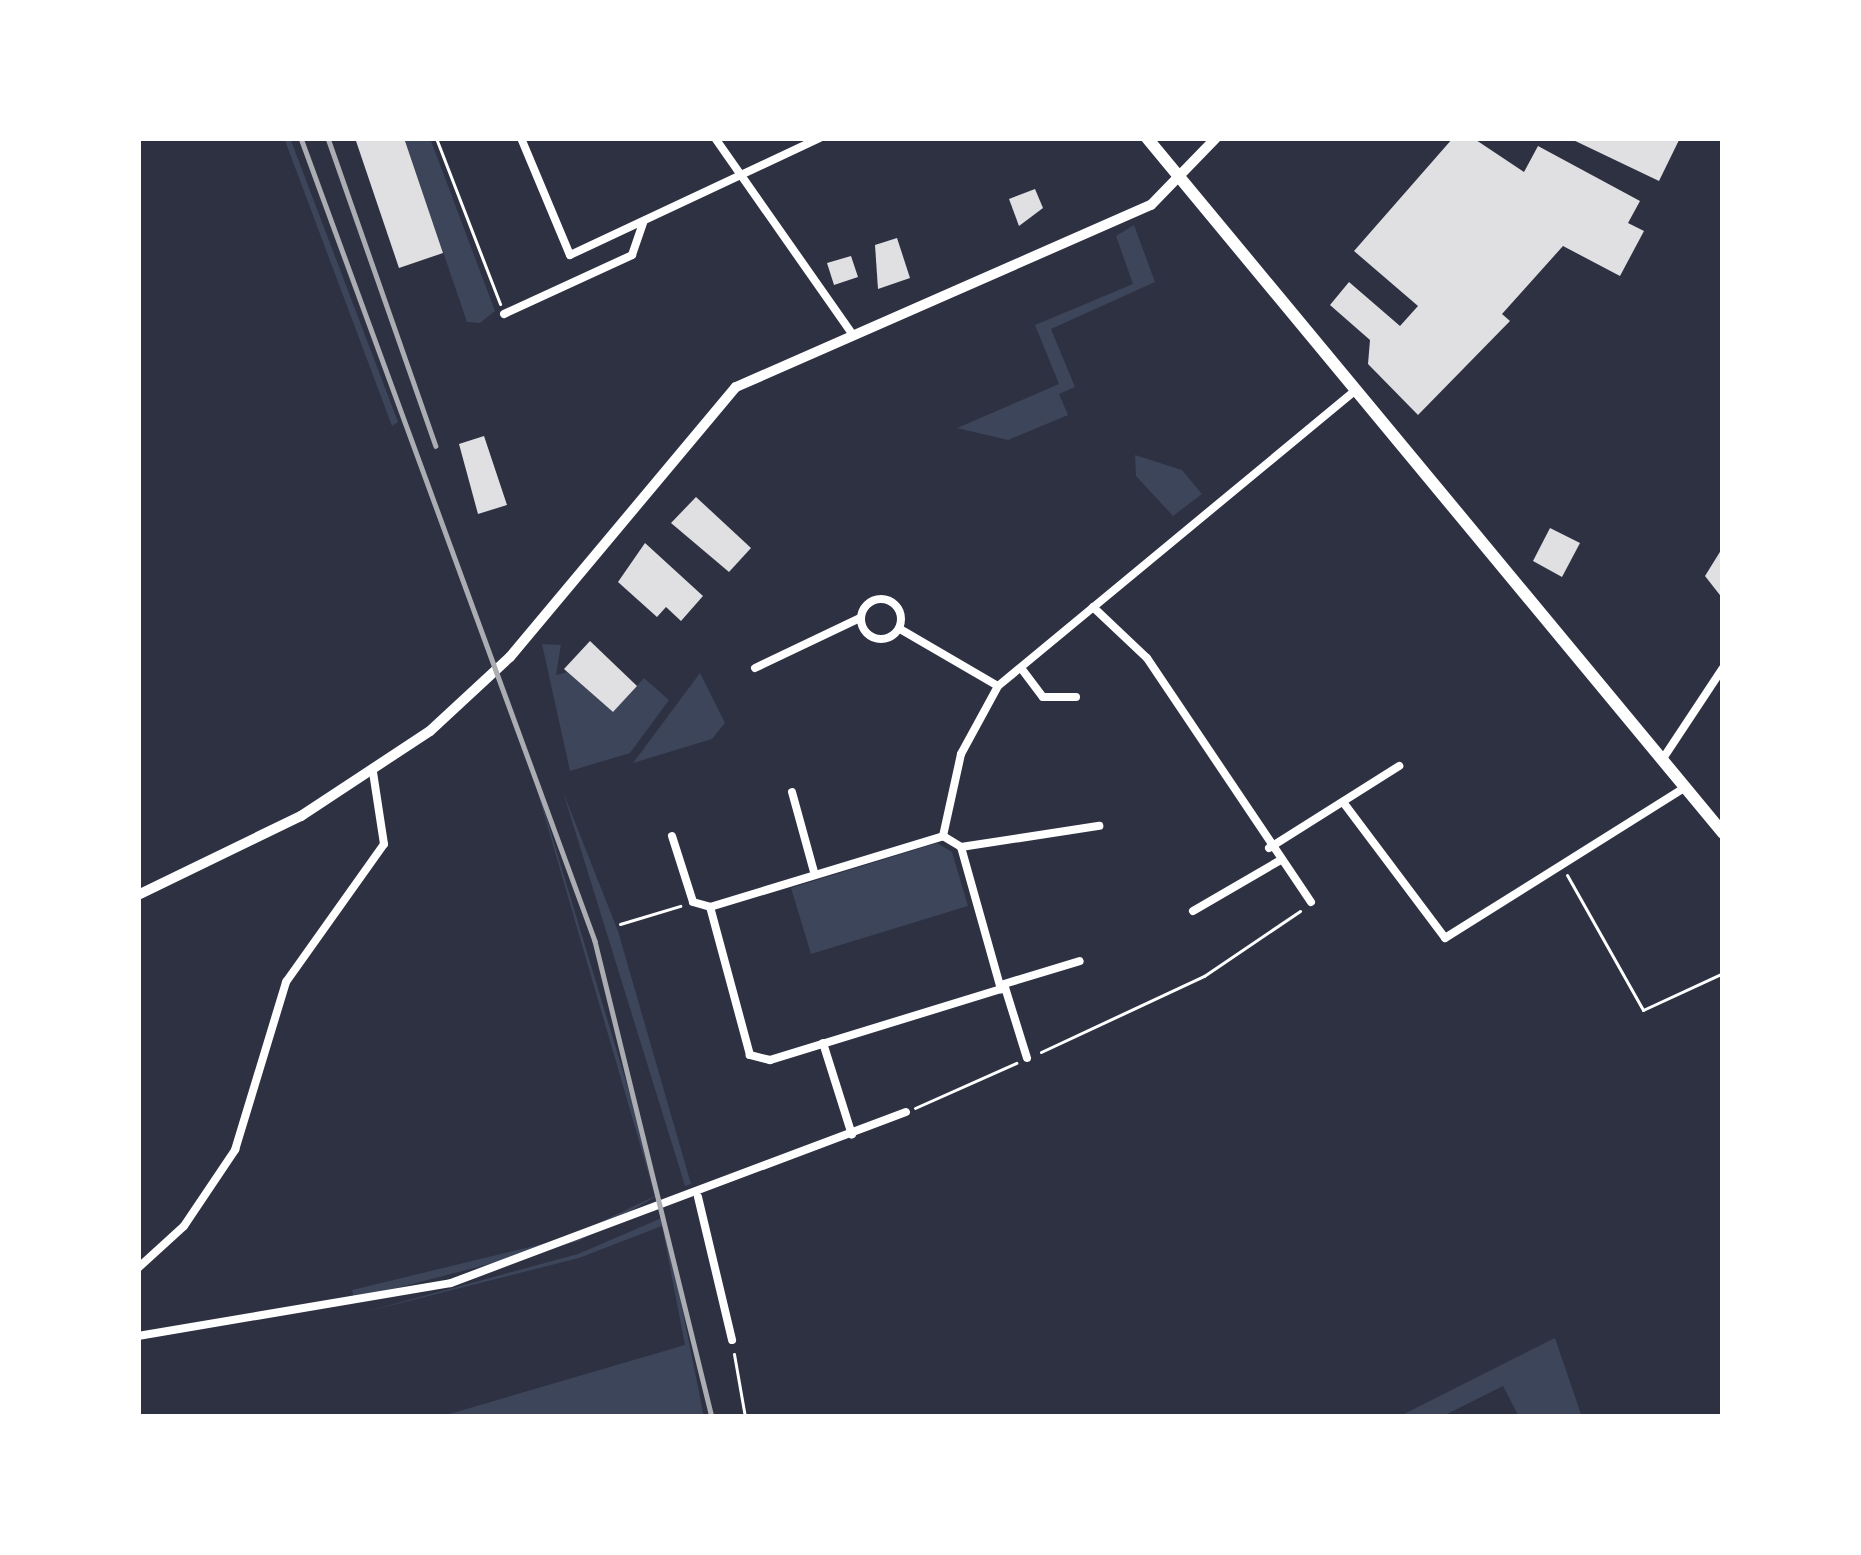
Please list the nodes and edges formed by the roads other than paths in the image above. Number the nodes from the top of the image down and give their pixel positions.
1 (521, 138) edge
2 (715, 138) edge
3 (820, 138) edge
4 (1147, 138) edge
5 (1216, 138) edge
6 (738, 175) junction
7 (1180, 180) junction
8 (643, 223) junction
9 (570, 255) junction
10 (558, 260) dead end
11 (504, 314) road end
12 (850, 331) junction
13 (1353, 392) junction
14 (1093, 607) junction
15 (860, 618) junction
16 (900, 629) junction
17 (754, 668) dead end
18 (1021, 668) junction
19 (1723, 668) edge
20 (998, 686) junction
21 (1076, 697) dead end
22 (1662, 760) junction
23 (1399, 766) dead end
24 (373, 772) junction
25 (1685, 787) junction
26 (792, 792) dead end
27 (1342, 802) junction
28 (1099, 826) dead end
29 (1723, 833) edge
30 (672, 836) dead end
31 (944, 836) junction
32 (961, 847) junction
33 (1269, 848) junction
34 (1279, 861) junction
35 (814, 872) junction
36 (138, 895) edge
37 (1311, 902) road end
38 (710, 907) junction
39 (1193, 911) dead end
40 (1080, 961) dead end
41 (1004, 985) junction
42 (824, 1043) junction
43 (1027, 1058) road end
44 (906, 1112) road end
45 (852, 1136) junction
46 (698, 1198) junction
47 (138, 1268) edge
48 (138, 1336) edge
49 (732, 1340) road end

1 - 9 street
2 - 6 street
3 - 6 street
4 - 7 main road
5 - 7 main road
6 - 8 street
6 - 12 street
7 - 12 main road
7 - 13 main road
8 - 9 street
8 - 11 street
9 - 10 street
12 - 24 main road
13 - 14 street
13 - 22 main road
14 - 18 street
14 - 33 street
15 - 16 street
15 - 16 street
15 - 17 street
16 - 20 street
18 - 20 street
18 - 21 street
19 - 22 street
20 - 31 street
22 - 25 main road
23 - 27 street
24 - 36 main road
24 - 47 street
25 - 27 street
25 - 29 main road
26 - 35 street
27 - 33 street
28 - 32 street
30 - 38 street
31 - 32 street
31 - 35 street
32 - 41 street
33 - 34 street
34 - 37 street
34 - 39 street
35 - 38 street
38 - 42 street
40 - 41 street
41 - 42 street
41 - 43 street
42 - 45 street
44 - 45 street
45 - 46 street
46 - 48 street
46 - 49 street

